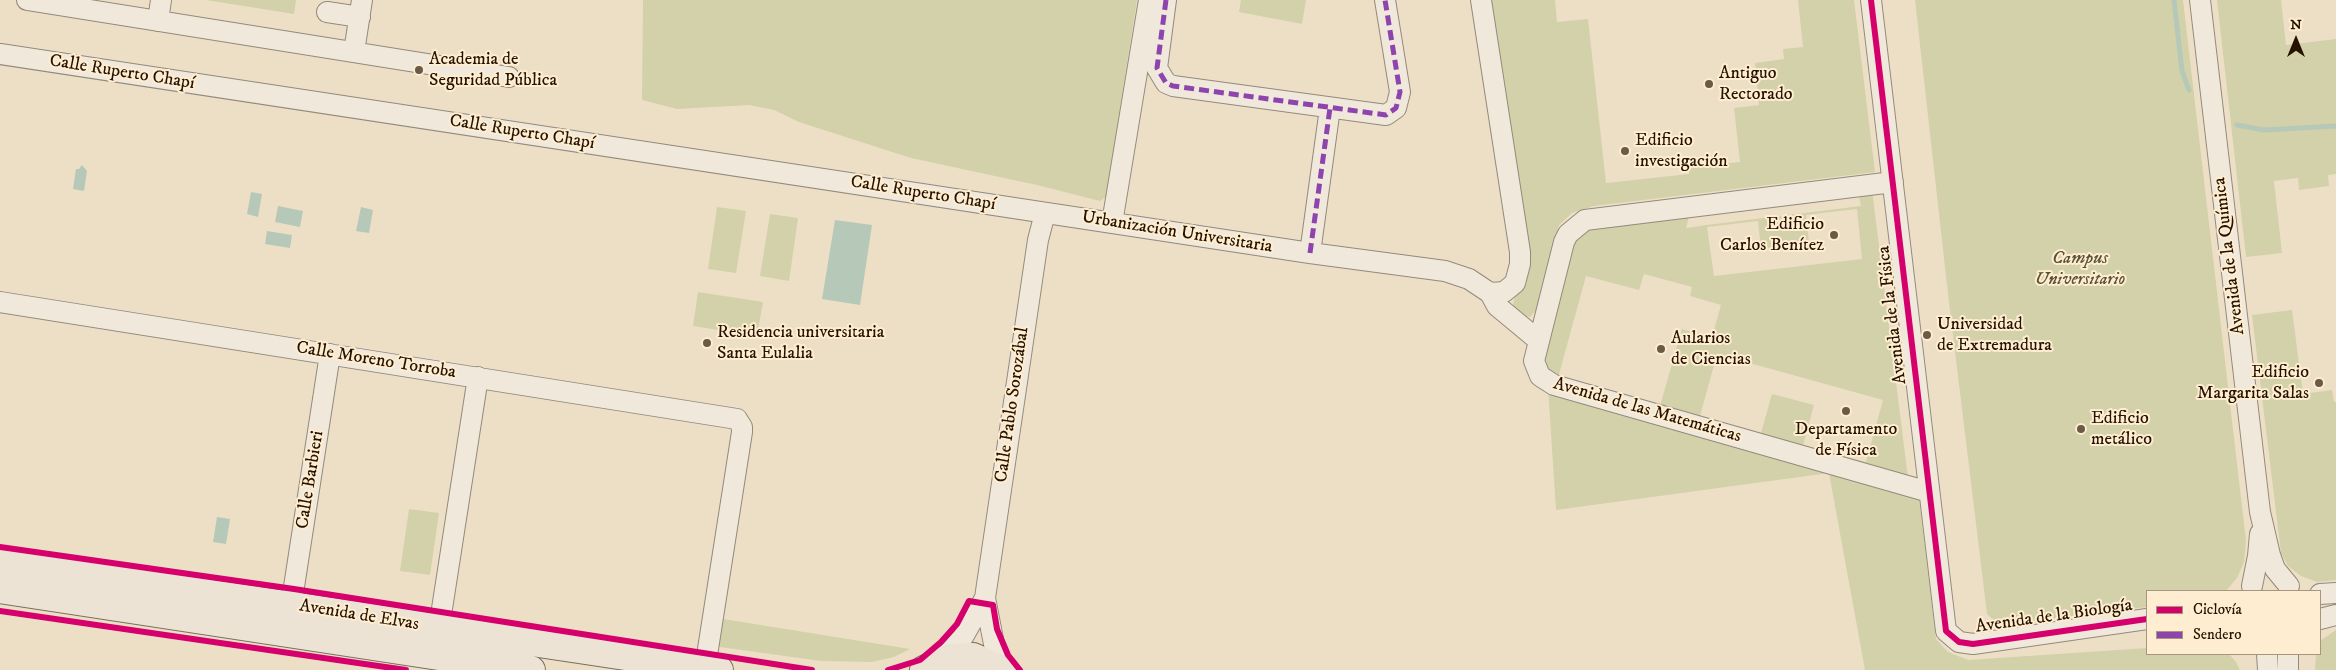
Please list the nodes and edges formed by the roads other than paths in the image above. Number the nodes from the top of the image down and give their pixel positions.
1 (26, 0) edge
2 (161, 0) edge
3 (1148, 0) edge
4 (1166, 0) edge
5 (1385, 0) edge
6 (1480, 0) edge
7 (1872, 0) edge
8 (2200, 0) edge
9 (361, 9) edge
10 (327, 12) dead end
11 (158, 21) junction
12 (354, 52) junction
13 (0, 54) edge
14 (509, 77) dead end
15 (1330, 108) junction
16 (1892, 182) junction
17 (1045, 213) junction
18 (1112, 223) junction
19 (1310, 253) junction
20 (1490, 293) junction
21 (0, 302) edge
22 (1538, 340) junction
23 (330, 354) junction
24 (478, 377) junction
25 (1928, 492) junction
26 (2260, 512) junction
27 (0, 562) edge
28 (0, 589) edge
29 (2250, 589) edge
30 (2292, 589) edge
31 (2336, 593) edge
32 (2321, 594) edge
33 (985, 598) junction
34 (291, 606) junction
35 (2336, 615) edge
36 (2321, 618) edge
37 (2146, 619) edge
38 (1944, 626) joint
39 (439, 628) junction
40 (2267, 655) edge
41 (2288, 655) edge
42 (932, 666) edge
43 (712, 669) edge
44 (531, 670) edge
45 (1004, 670) edge
46 (2268, 670) edge
47 (2288, 670) edge

1 - 11 street
2 - 11 street
3 - 18 street
4 - 15 street
5 - 15 street
6 - 20 street
7 - 16 street, Avenida de la Física
8 - 26 street, Avenida de la Química
9 - 10 street
9 - 12 street
11 - 12 street
12 - 14 street
13 - 17 street, Calle Ruperto Chapí
15 - 19 street
16 - 22 street, Avenida de las Matemáticas
16 - 25 street, Avenida de la Física
17 - 18 street, Urbanización Universitaria
17 - 33 street, Calle Pablo Sorozábal
18 - 19 street, Urbanización Universitaria
19 - 20 street, Urbanización Universitaria
20 - 22 street, Urbanización Universitaria
21 - 23 street, Calle Moreno Torroba
22 - 25 street, Avenida de las Matemáticas
23 - 24 street, Calle Moreno Torroba
23 - 34 street, Calle Barbieri
24 - 39 street
24 - 43 street, Calle Moreno Torroba
25 - 38 street, Avenida de la Física
26 - 29 street, Avenida de la Química
26 - 30 street, Avenida de la Química
27 - 34 highway, Avenida de Elvas
28 - 44 highway, Avenida de Elvas
29 - 30 street
31 - 32 street
33 - 42 street, Calle Pablo Sorozábal
33 - 45 street, Calle Pablo Sorozábal
34 - 39 highway, Avenida de Elvas
35 - 36 street
37 - 38 street, Avenida de la Biología
39 - 43 highway, Avenida de Elvas
40 - 46 street
41 - 47 street
42 - 45 highway

